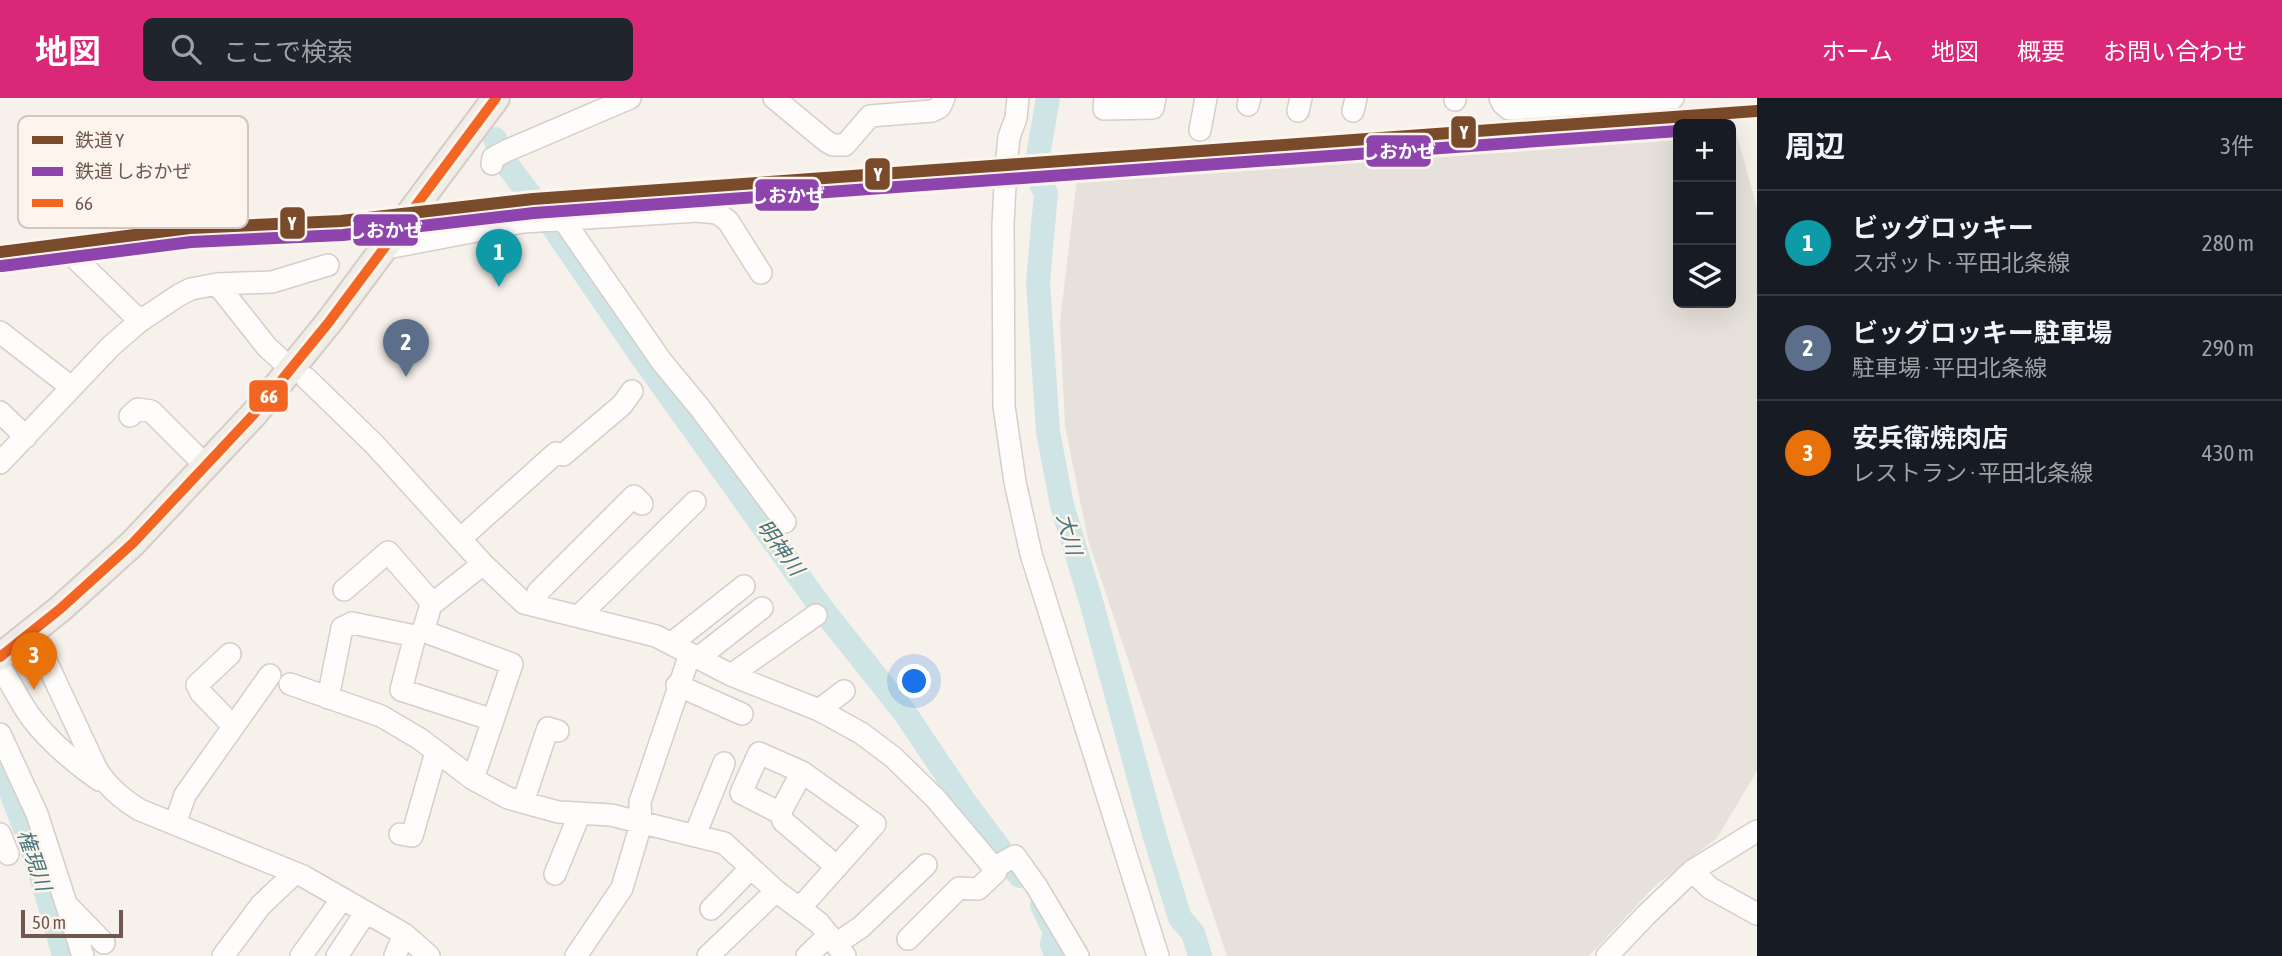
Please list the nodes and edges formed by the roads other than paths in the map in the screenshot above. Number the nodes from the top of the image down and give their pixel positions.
1 (496, 98) edge
2 (630, 98) edge
3 (774, 98) edge
4 (944, 98) edge
5 (1018, 98) edge
6 (1105, 98) edge
7 (1155, 98) edge
8 (1206, 98) edge
9 (1500, 98) edge
10 (1672, 98) edge
11 (1200, 130) dead end
12 (492, 164) dead end
13 (558, 218) junction
14 (382, 249) junction
15 (76, 259) dead end
16 (328, 265) dead end
17 (761, 272) dead end
18 (217, 284) junction
19 (140, 321) junction
20 (0, 332) edge
21 (280, 359) dead end
22 (306, 378) dead end
23 (71, 387) junction
24 (632, 391) dead end
25 (0, 412) edge
26 (130, 416) dead end
27 (26, 437) junction
28 (0, 463) edge
29 (207, 467) junction
30 (642, 504) dead end
31 (697, 504) dead end
32 (785, 522) dead end
33 (460, 539) junction
34 (483, 564) junction
35 (744, 586) dead end
36 (344, 590) dead end
37 (534, 605) junction
38 (431, 606) junction
39 (762, 608) dead end
40 (816, 615) dead end
41 (579, 616) junction
42 (32, 631) junction
43 (419, 634) junction
44 (686, 652) junction
45 (228, 653) dead end
46 (2, 665) edge
47 (270, 675) dead end
48 (731, 675) junction
49 (290, 684) dead end
50 (677, 685) junction
51 (844, 691) dead end
52 (328, 698) junction
53 (819, 710) junction
54 (743, 714) dead end
55 (493, 720) junction
56 (233, 726) junction
57 (558, 732) dead end
58 (0, 733) edge
59 (436, 752) junction
60 (724, 763) dead end
61 (802, 772) junction
62 (473, 779) junction
63 (110, 788) junction
64 (523, 802) junction
65 (580, 813) junction
66 (780, 813) junction
67 (175, 824) junction
68 (641, 824) junction
69 (1757, 831) edge
70 (400, 834) dead end
71 (695, 835) junction
72 (1003, 863) junction
73 (926, 864) dead end
74 (837, 867) junction
75 (750, 869) junction
76 (1692, 871) junction
77 (296, 873) junction
78 (555, 874) dead end
79 (776, 891) junction
80 (342, 899) junction
81 (68, 906) junction
82 (800, 908) junction
83 (711, 909) dead end
84 (366, 912) junction
85 (1757, 914) edge
86 (404, 934) junction
87 (908, 939) dead end
88 (104, 943) dead end
89 (837, 945) edge
90 (585, 953) edge
91 (83, 956) edge
92 (223, 956) edge
93 (301, 956) edge
94 (337, 956) edge
95 (395, 956) edge
96 (429, 956) edge
97 (708, 956) edge
98 (807, 956) edge
99 (1078, 956) edge
100 (1158, 956) edge
101 (1607, 956) edge

1 - 14 main road
2 - 12 street
3 - 4 street
5 - 100 street
6 - 7 street
8 - 11 street
9 - 10 street
13 - 14 street
13 - 17 street
13 - 32 street
14 - 29 main road
15 - 19 street
16 - 18 street
18 - 19 street
18 - 21 street
19 - 23 street
20 - 23 street
22 - 33 street
23 - 27 street
24 - 33 street
25 - 27 street
26 - 29 street
27 - 28 street
29 - 42 main road
30 - 37 street
31 - 41 street
33 - 34 street
34 - 37 street
34 - 38 street
35 - 44 street
36 - 38 street
37 - 41 street
38 - 43 street
39 - 44 street
40 - 48 street
41 - 44 street
42 - 46 main road
42 - 63 street
43 - 52 street
43 - 55 street
43 - 55 street
44 - 48 street
44 - 50 street
45 - 56 street
46 - 63 street
47 - 56 street
48 - 53 street
49 - 52 street
50 - 54 street
50 - 68 street
51 - 53 street
52 - 59 street
53 - 72 street
55 - 62 street
56 - 67 street
57 - 64 street
58 - 81 street
59 - 62 street
59 - 70 street
60 - 71 street
61 - 66 street
61 - 66 street
61 - 74 street
62 - 64 street
63 - 67 street
64 - 65 street
65 - 68 street
65 - 78 street
66 - 74 street
67 - 77 street
68 - 71 street
68 - 90 street
69 - 76 street
71 - 75 street
72 - 87 street
72 - 99 street
73 - 89 street
74 - 82 street
75 - 79 street
75 - 83 street
76 - 85 street
76 - 101 street
77 - 80 street
77 - 92 street
79 - 82 street
79 - 97 street
80 - 84 street
80 - 93 street
81 - 88 street
81 - 91 street
82 - 89 street
84 - 86 street
84 - 94 street
86 - 95 street
86 - 96 street
89 - 98 street

